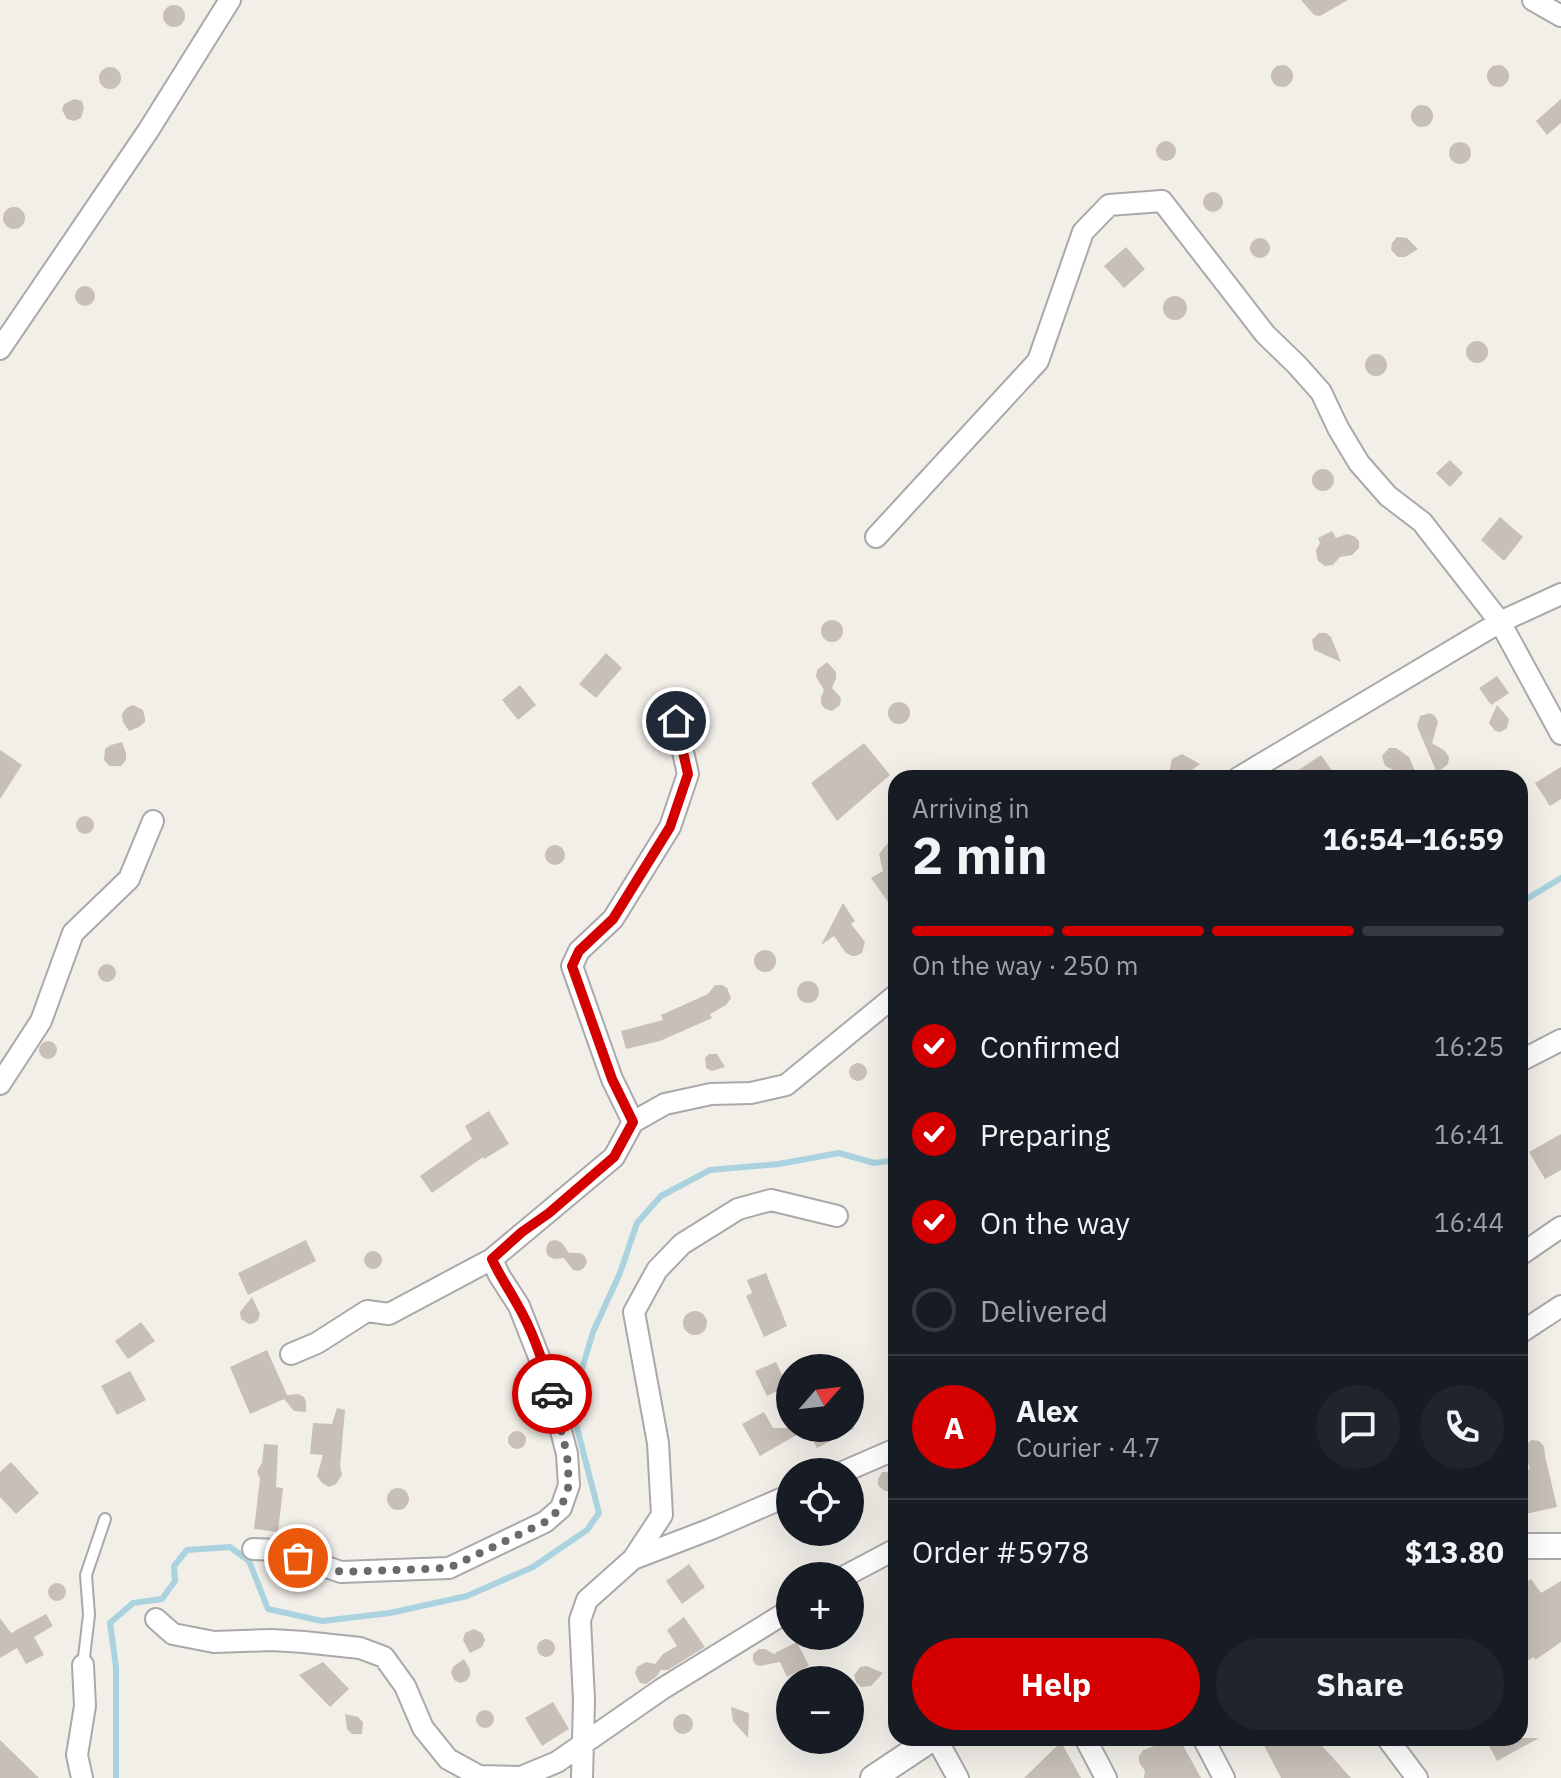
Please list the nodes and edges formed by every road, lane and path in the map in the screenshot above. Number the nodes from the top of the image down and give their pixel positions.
1 (230, 0) edge
2 (1533, 0) edge
3 (1561, 16) edge
4 (0, 349) edge
5 (876, 537) dead end
6 (1561, 594) edge
7 (1500, 622) junction
8 (676, 721) dead end
9 (1561, 734) edge
10 (1251, 770) edge
11 (153, 821) dead end
12 (888, 1002) edge
13 (1561, 1040) edge
14 (1528, 1057) edge
15 (0, 1084) edge
16 (633, 1122) junction
17 (837, 1216) dead end
18 (1561, 1227) edge
19 (1528, 1250) edge
20 (492, 1259) junction
21 (1561, 1306) edge
22 (1528, 1328) edge
23 (291, 1354) dead end
24 (888, 1452) edge
25 (864, 1463) edge
26 (776, 1501) edge
27 (105, 1519) dead end
28 (1528, 1546) edge
29 (1561, 1546) edge
30 (253, 1549) dead end
31 (888, 1553) edge
32 (633, 1559) junction
33 (864, 1566) edge
34 (156, 1619) dead end
35 (776, 1619) edge
36 (83, 1665) joint
37 (583, 1745) junction
38 (923, 1746) edge
39 (940, 1746) edge
40 (1089, 1746) edge
41 (1207, 1746) edge
42 (1393, 1746) edge
43 (82, 1778) edge
44 (582, 1778) edge
45 (873, 1778) edge
46 (958, 1778) edge
47 (1106, 1778) edge
48 (1224, 1778) edge
49 (1417, 1778) edge

1 - 4 street
2 - 3 street
5 - 7 street
6 - 7 street
7 - 9 street
7 - 10 street
8 - 16 street
11 - 15 street
12 - 16 street
13 - 14 street
16 - 20 street
17 - 32 street
18 - 19 street
20 - 23 street
20 - 30 street
21 - 22 street
24 - 25 street
26 - 32 street
27 - 36 lane
28 - 29 street
31 - 33 street
32 - 37 street
34 - 37 street
35 - 37 street
36 - 43 street
37 - 44 street
38 - 45 street
39 - 46 street
40 - 47 street
41 - 48 street
42 - 49 street

